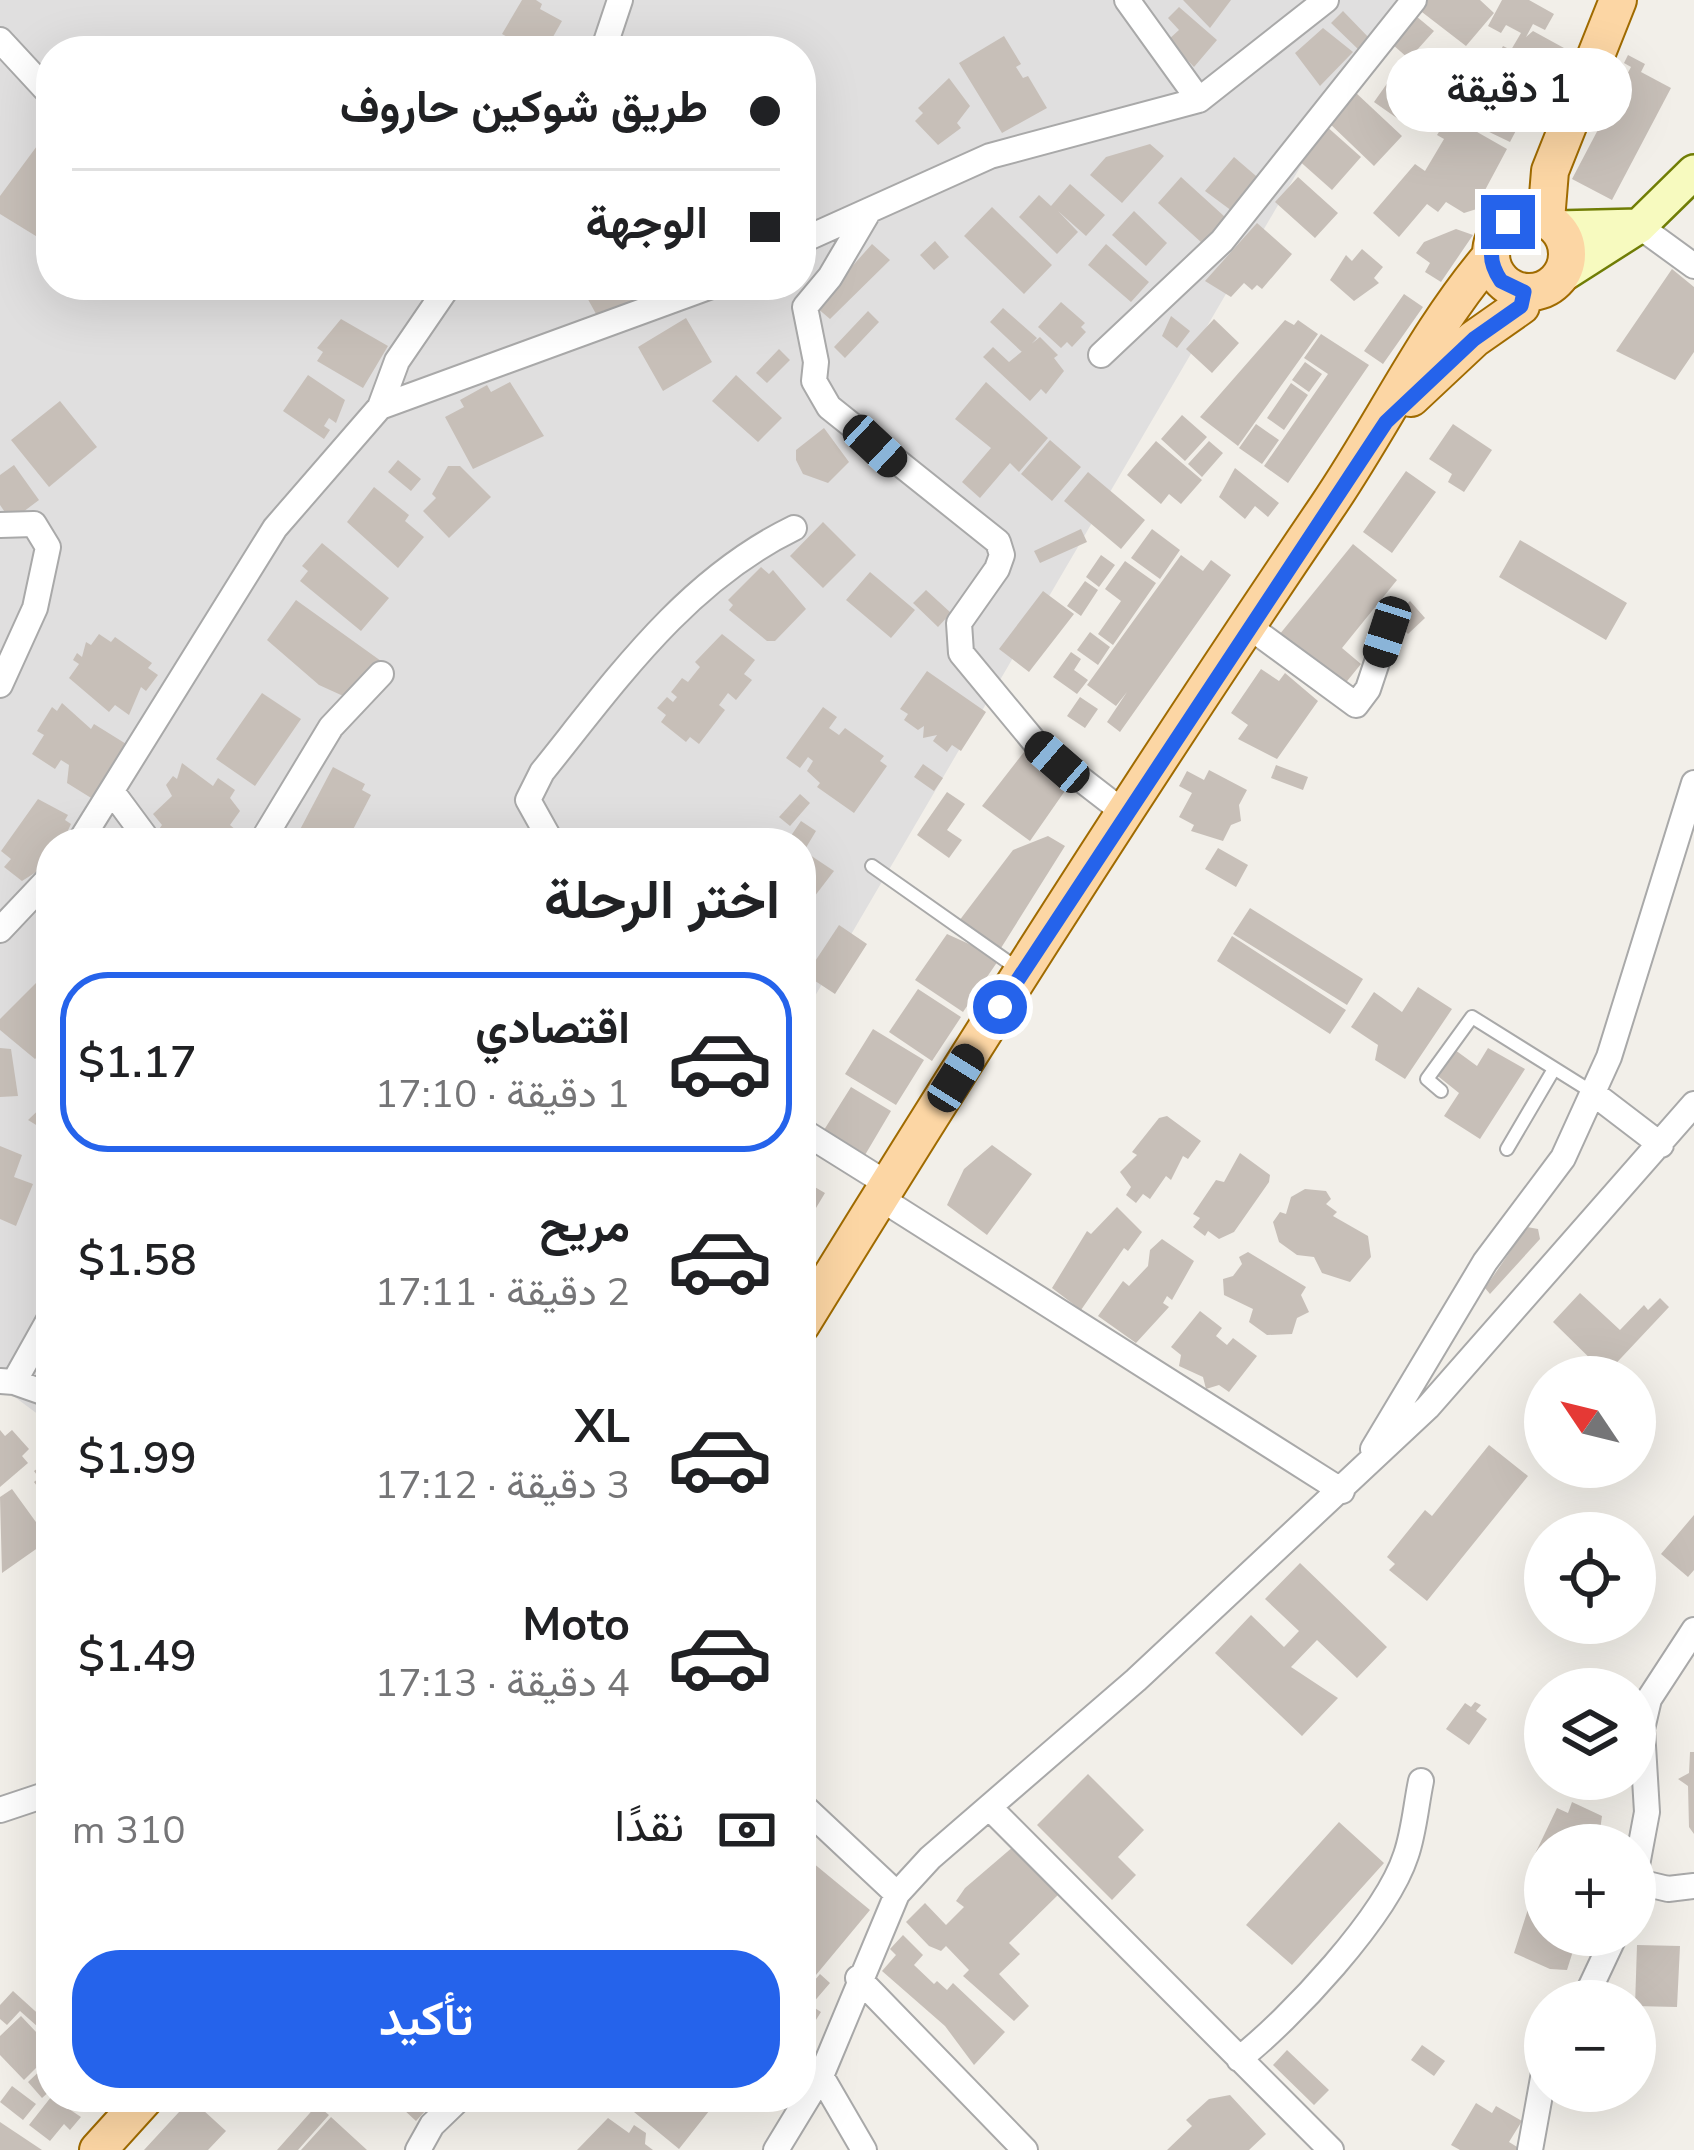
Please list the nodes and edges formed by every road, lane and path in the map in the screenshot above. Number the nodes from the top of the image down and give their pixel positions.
1 (620, 0) edge
2 (1127, 0) edge
3 (1326, 0) edge
4 (1414, 0) edge
5 (1618, 0) edge
6 (608, 36) edge
7 (0, 40) edge
8 (1589, 65) junction
9 (36, 79) edge
10 (1199, 100) junction
11 (1694, 172) edge
12 (869, 211) junction
13 (1508, 222) junction
14 (1551, 224) junction
15 (1639, 226) junction
16 (816, 234) edge
17 (1490, 256) junction
18 (1694, 266) edge
19 (1559, 278) junction
20 (1524, 292) junction
21 (816, 294) edge
22 (438, 300) edge
23 (673, 300) edge
24 (811, 300) edge
25 (1101, 355) dead end
26 (380, 407) junction
27 (1386, 422) junction
28 (0, 525) edge
29 (794, 528) dead end
30 (1247, 625) junction
31 (1387, 632) dead end
32 (381, 674) dead end
33 (0, 685) edge
34 (1694, 783) edge
35 (113, 793) junction
36 (1126, 814) junction
37 (89, 828) edge
38 (139, 828) edge
39 (270, 828) edge
40 (544, 828) edge
41 (872, 866) dead end
42 (36, 892) edge
43 (0, 930) edge
44 (1022, 972) junction
45 (1554, 1069) junction
46 (1442, 1091) dead end
47 (1593, 1093) junction
48 (1694, 1104) edge
49 (816, 1142) edge
50 (1661, 1145) junction
51 (1508, 1149) dead end
52 (885, 1191) junction
53 (816, 1291) edge
54 (36, 1338) edge
55 (7, 1382) edge
56 (36, 1391) edge
57 (1351, 1482) junction
58 (1694, 1630) edge
59 (1421, 1781) dead end
60 (36, 1798) edge
61 (990, 1808) junction
62 (0, 1810) edge
63 (816, 1818) edge
64 (1645, 1824) edge
65 (1656, 1885) edge
66 (1694, 1886) edge
67 (897, 1894) junction
68 (858, 1978) junction
69 (1239, 2059) junction
70 (821, 2076) junction
71 (816, 2084) edge
72 (132, 2112) edge
73 (445, 2112) edge
74 (799, 2112) edge
75 (1537, 2112) edge
76 (98, 2150) edge
77 (418, 2150) edge
78 (776, 2150) edge
79 (864, 2150) edge
80 (1025, 2150) edge
81 (1331, 2150) edge
82 (1530, 2150) edge

1 - 6 street
2 - 10 street
3 - 10 street
4 - 25 street
5 - 8 main road
7 - 9 street
8 - 13 main road
8 - 14 main road
10 - 12 street
11 - 15 main road
12 - 16 street
12 - 21 street
13 - 14 main road
13 - 17 main road
14 - 15 main road
14 - 19 main road
15 - 18 street
15 - 19 main road
17 - 20 main road
17 - 27 main road
19 - 20 main road
20 - 27 main road
22 - 26 street
23 - 26 street
24 - 36 street
26 - 35 street
27 - 30 main road
28 - 33 street
29 - 40 street
30 - 31 street
30 - 36 main road
32 - 39 street
34 - 47 street
35 - 37 street
35 - 38 street
36 - 44 main road
41 - 44 lane
42 - 43 street
44 - 52 main road
45 - 46 lane
45 - 47 lane
45 - 51 lane
47 - 50 street
47 - 57 street
48 - 50 street
49 - 52 street
50 - 57 street
52 - 53 main road
52 - 57 street
54 - 55 street
55 - 56 street
57 - 61 street
58 - 64 street
59 - 69 street
60 - 62 street
61 - 67 street
61 - 69 street
63 - 67 street
65 - 66 street
67 - 68 street
68 - 70 street
68 - 80 street
69 - 81 street
70 - 71 street
70 - 79 street
72 - 76 main road
73 - 77 street
74 - 78 street
75 - 82 street

